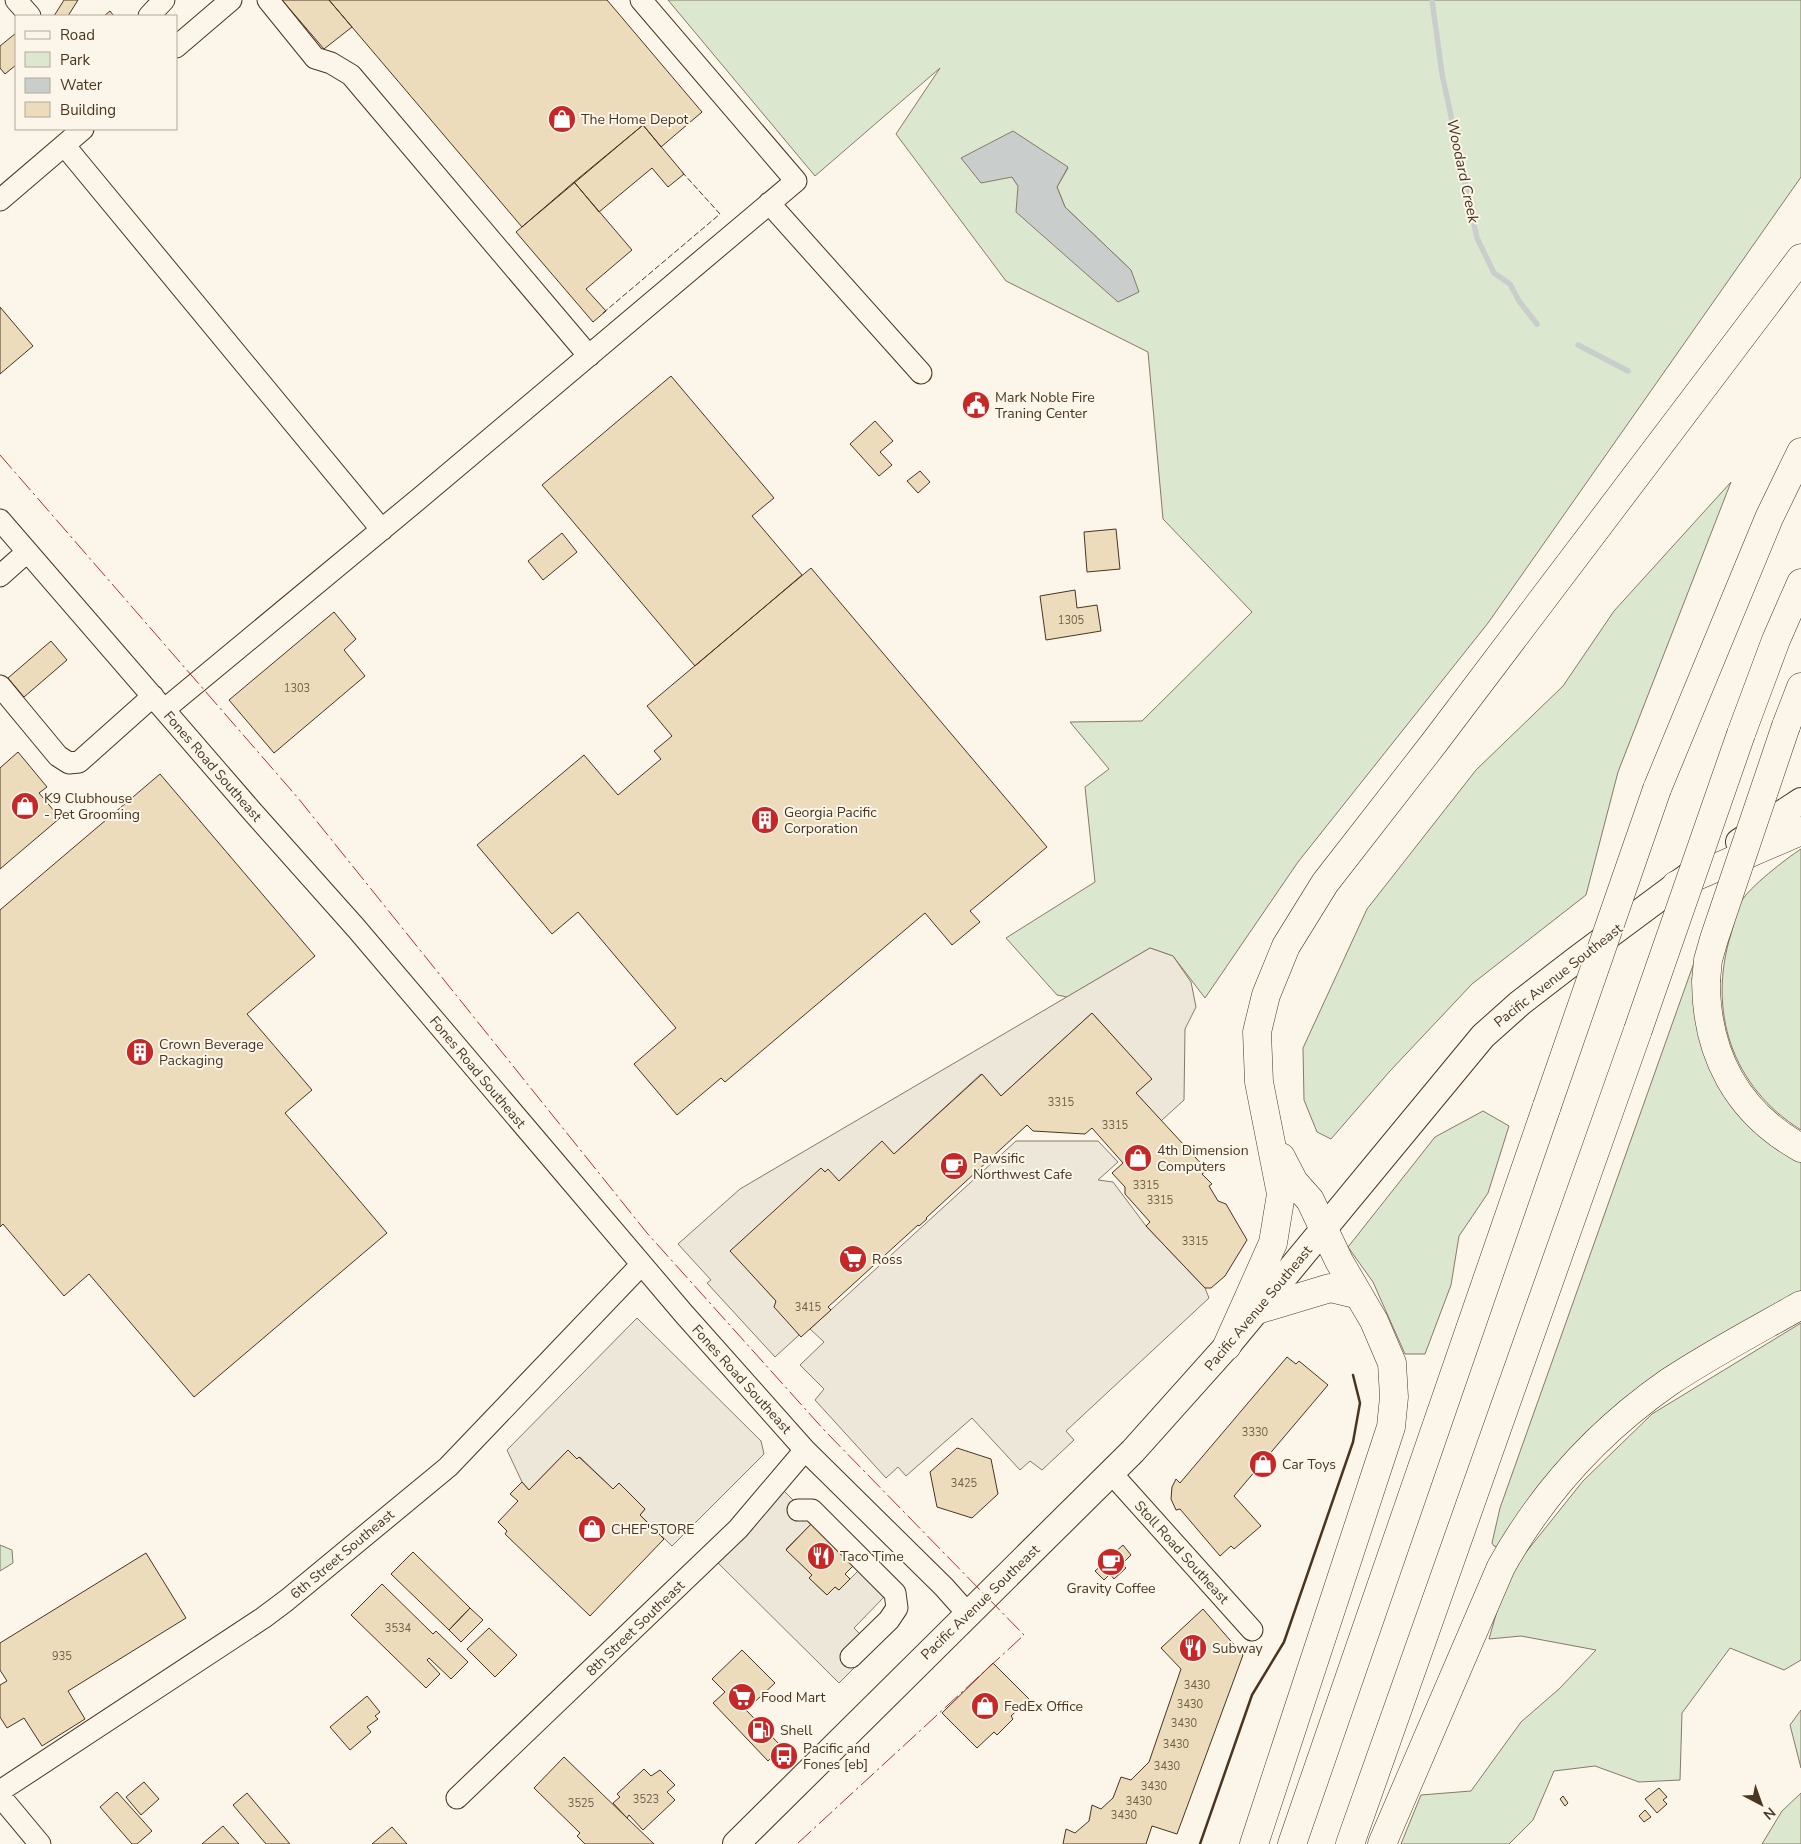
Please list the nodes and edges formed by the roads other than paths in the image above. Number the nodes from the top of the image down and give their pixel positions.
1 (16, 0) edge
2 (164, 0) edge
3 (231, 0) edge
4 (268, 0) edge
5 (641, 0) edge
6 (29, 15) edge
7 (151, 15) edge
8 (178, 45) edge
9 (82, 130) edge
10 (64, 145) junction
11 (0, 200) edge
12 (769, 203) junction
13 (1801, 258) edge
14 (589, 356) junction
15 (921, 373) dead end
16 (1801, 452) edge
17 (0, 520) edge
18 (382, 530) junction
19 (27, 552) junction
20 (0, 576) edge
21 (1801, 582) edge
22 (0, 686) edge
23 (1801, 688) edge
24 (159, 703) junction
25 (1801, 801) edge
26 (1801, 831) edge
27 (1676, 885) junction
28 (1271, 1135) junction
29 (1801, 1148) edge
30 (1323, 1228) junction
31 (641, 1266) junction
32 (1359, 1295) junction
33 (1801, 1305) edge
34 (1257, 1310) junction
35 (1227, 1346) junction
36 (805, 1450) junction
37 (1112, 1474) junction
38 (798, 1510) dead end
39 (968, 1614) junction
40 (1252, 1630) dead end
41 (851, 1657) dead end
42 (0, 1791) edge
43 (0, 1796) edge
44 (457, 1798) dead end
45 (40, 1844) edge
46 (736, 1844) edge
47 (1254, 1844) edge
48 (1292, 1844) edge
49 (1350, 1844) edge
50 (1382, 1844) edge

1 - 6 street
2 - 7 street
3 - 8 street
4 - 14 street
5 - 12 street
9 - 10 street
10 - 11 street
10 - 18 street
12 - 14 street
12 - 15 street
13 - 28 highway
14 - 18 street
16 - 48 highway, bridge
17 - 19 street, Fones Road Southeast
18 - 24 street
19 - 20 street
19 - 24 street, Fones Road Southeast
21 - 49 highway, bridge
22 - 24 street
23 - 29 highway, bridge
24 - 31 street, Fones Road Southeast
25 - 27 main road, Pacific Avenue Southeast
26 - 27 highway
27 - 30 main road, Pacific Avenue Southeast
28 - 30 highway
28 - 35 highway
30 - 32 highway
30 - 34 main road, Pacific Avenue Southeast
31 - 36 street, Fones Road Southeast
31 - 42 street, 6th Street Southeast
32 - 34 highway
32 - 47 highway
33 - 50 highway
34 - 35 main road, Pacific Avenue Southeast
35 - 37 main road, Pacific Avenue Southeast
36 - 39 street, Fones Road Southeast
36 - 44 street, 8th Street Southeast
37 - 39 main road, Pacific Avenue Southeast
37 - 40 street, Stoll Road Southeast
38 - 41 street
39 - 46 main road, Pacific Avenue Southeast
43 - 45 street

